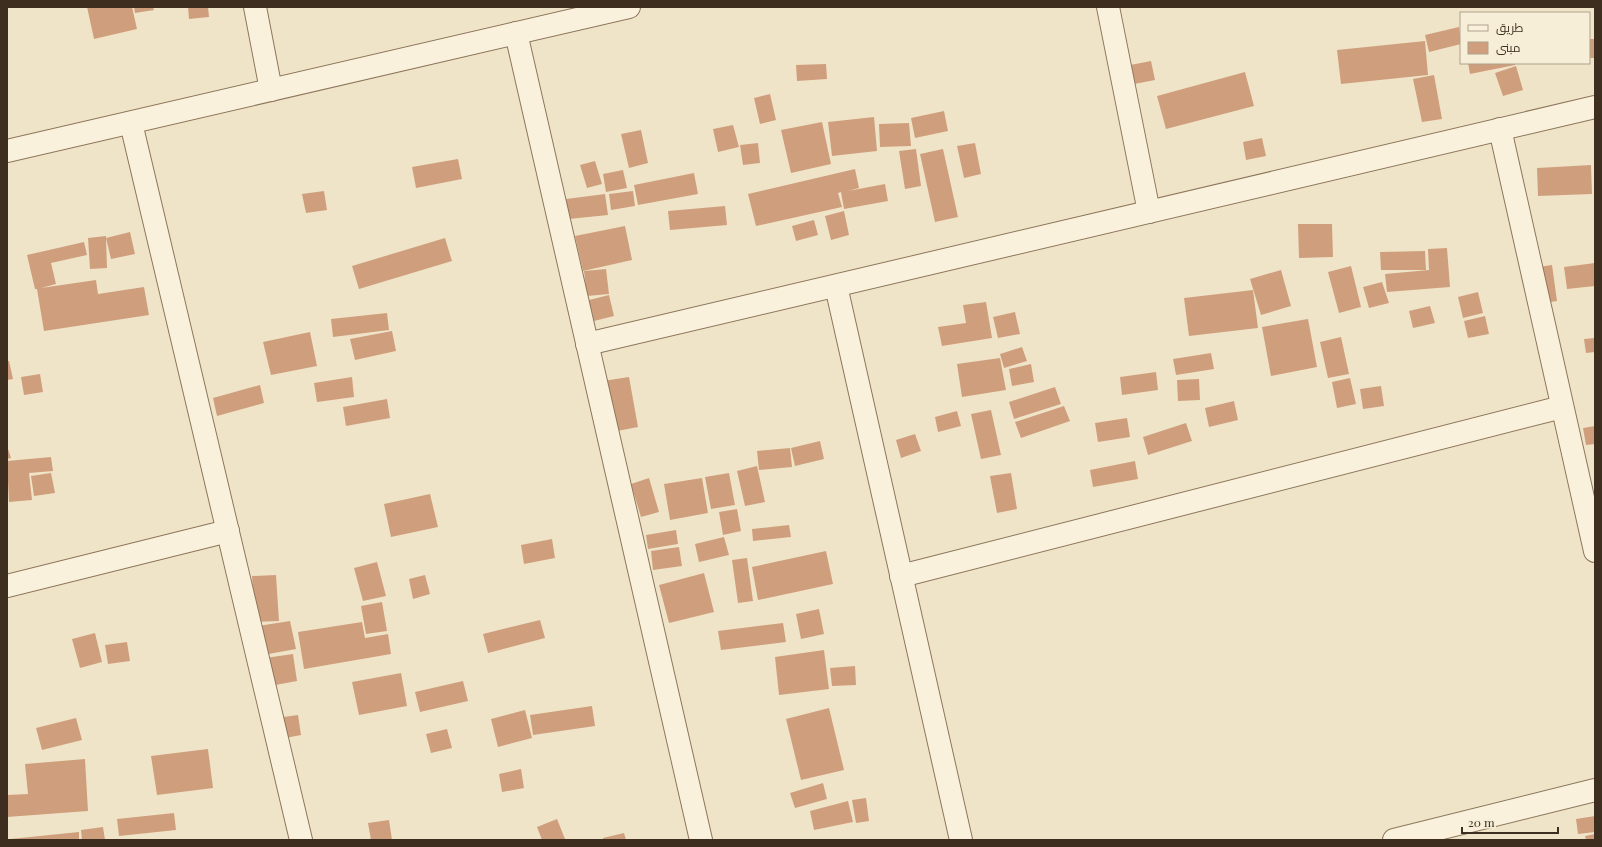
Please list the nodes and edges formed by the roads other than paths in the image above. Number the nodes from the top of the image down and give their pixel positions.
1 (255, 7) edge
2 (628, 7) edge
3 (1108, 7) edge
4 (516, 33) junction
5 (271, 90) junction
6 (1595, 106) edge
7 (131, 123) junction
8 (1500, 129) junction
9 (7, 152) edge
10 (1149, 212) junction
11 (836, 286) junction
12 (587, 344) junction
13 (1562, 407) junction
14 (228, 531) junction
15 (1595, 551) edge
16 (901, 576) junction
17 (7, 586) edge
18 (1595, 790) edge
19 (301, 840) edge
20 (701, 840) edge
21 (961, 840) edge
22 (1394, 840) edge

1 - 5 street
2 - 4 street
3 - 10 street
4 - 5 street
4 - 12 street
5 - 7 street
6 - 8 street
7 - 9 street
7 - 14 street
8 - 10 street
8 - 13 street
10 - 11 street
11 - 12 street
11 - 16 street
12 - 20 street
13 - 15 street
13 - 16 street
14 - 17 street
14 - 19 street
16 - 21 street
18 - 22 street

